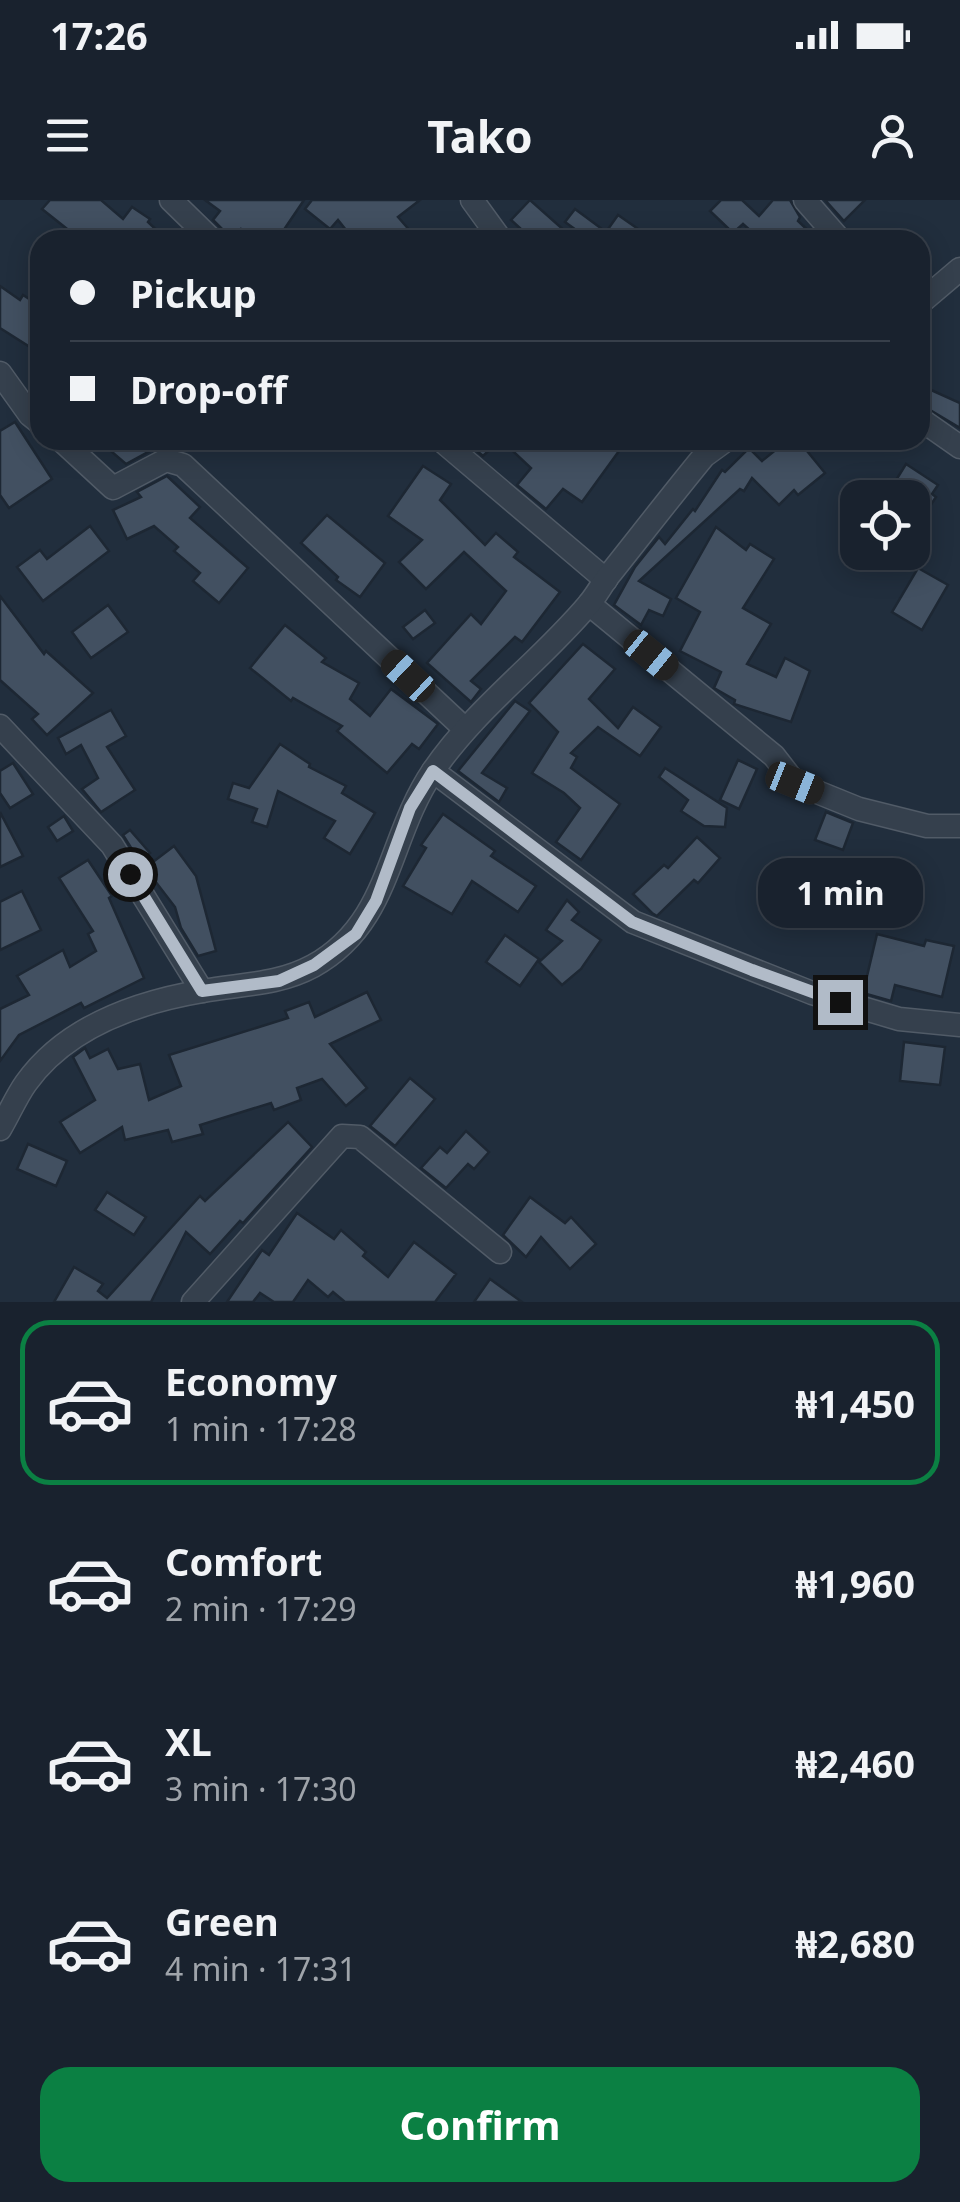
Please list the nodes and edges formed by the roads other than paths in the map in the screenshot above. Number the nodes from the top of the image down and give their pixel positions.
1 (171, 200) edge
2 (472, 200) edge
3 (806, 200) edge
4 (202, 230) edge
5 (494, 230) edge
6 (832, 230) edge
7 (960, 269) edge
8 (930, 294) edge
9 (0, 373) edge
10 (30, 416) edge
11 (930, 426) edge
12 (960, 447) edge
13 (72, 450) edge
14 (453, 450) edge
15 (695, 450) edge
16 (606, 580) junction
17 (590, 604) junction
18 (0, 726) edge
19 (465, 729) junction
20 (433, 771) junction
21 (960, 826) edge
22 (202, 991) junction
23 (960, 1025) edge
24 (0, 1129) edge
25 (500, 1252) dead end
26 (194, 1302) edge

1 - 4 street
2 - 5 street
3 - 6 street
7 - 8 street
9 - 10 street
11 - 12 street
13 - 19 street
14 - 16 street
15 - 16 street
16 - 17 street
17 - 19 street
17 - 21 street
18 - 22 street
19 - 20 street
20 - 22 street
20 - 23 street
22 - 24 street
25 - 26 street

